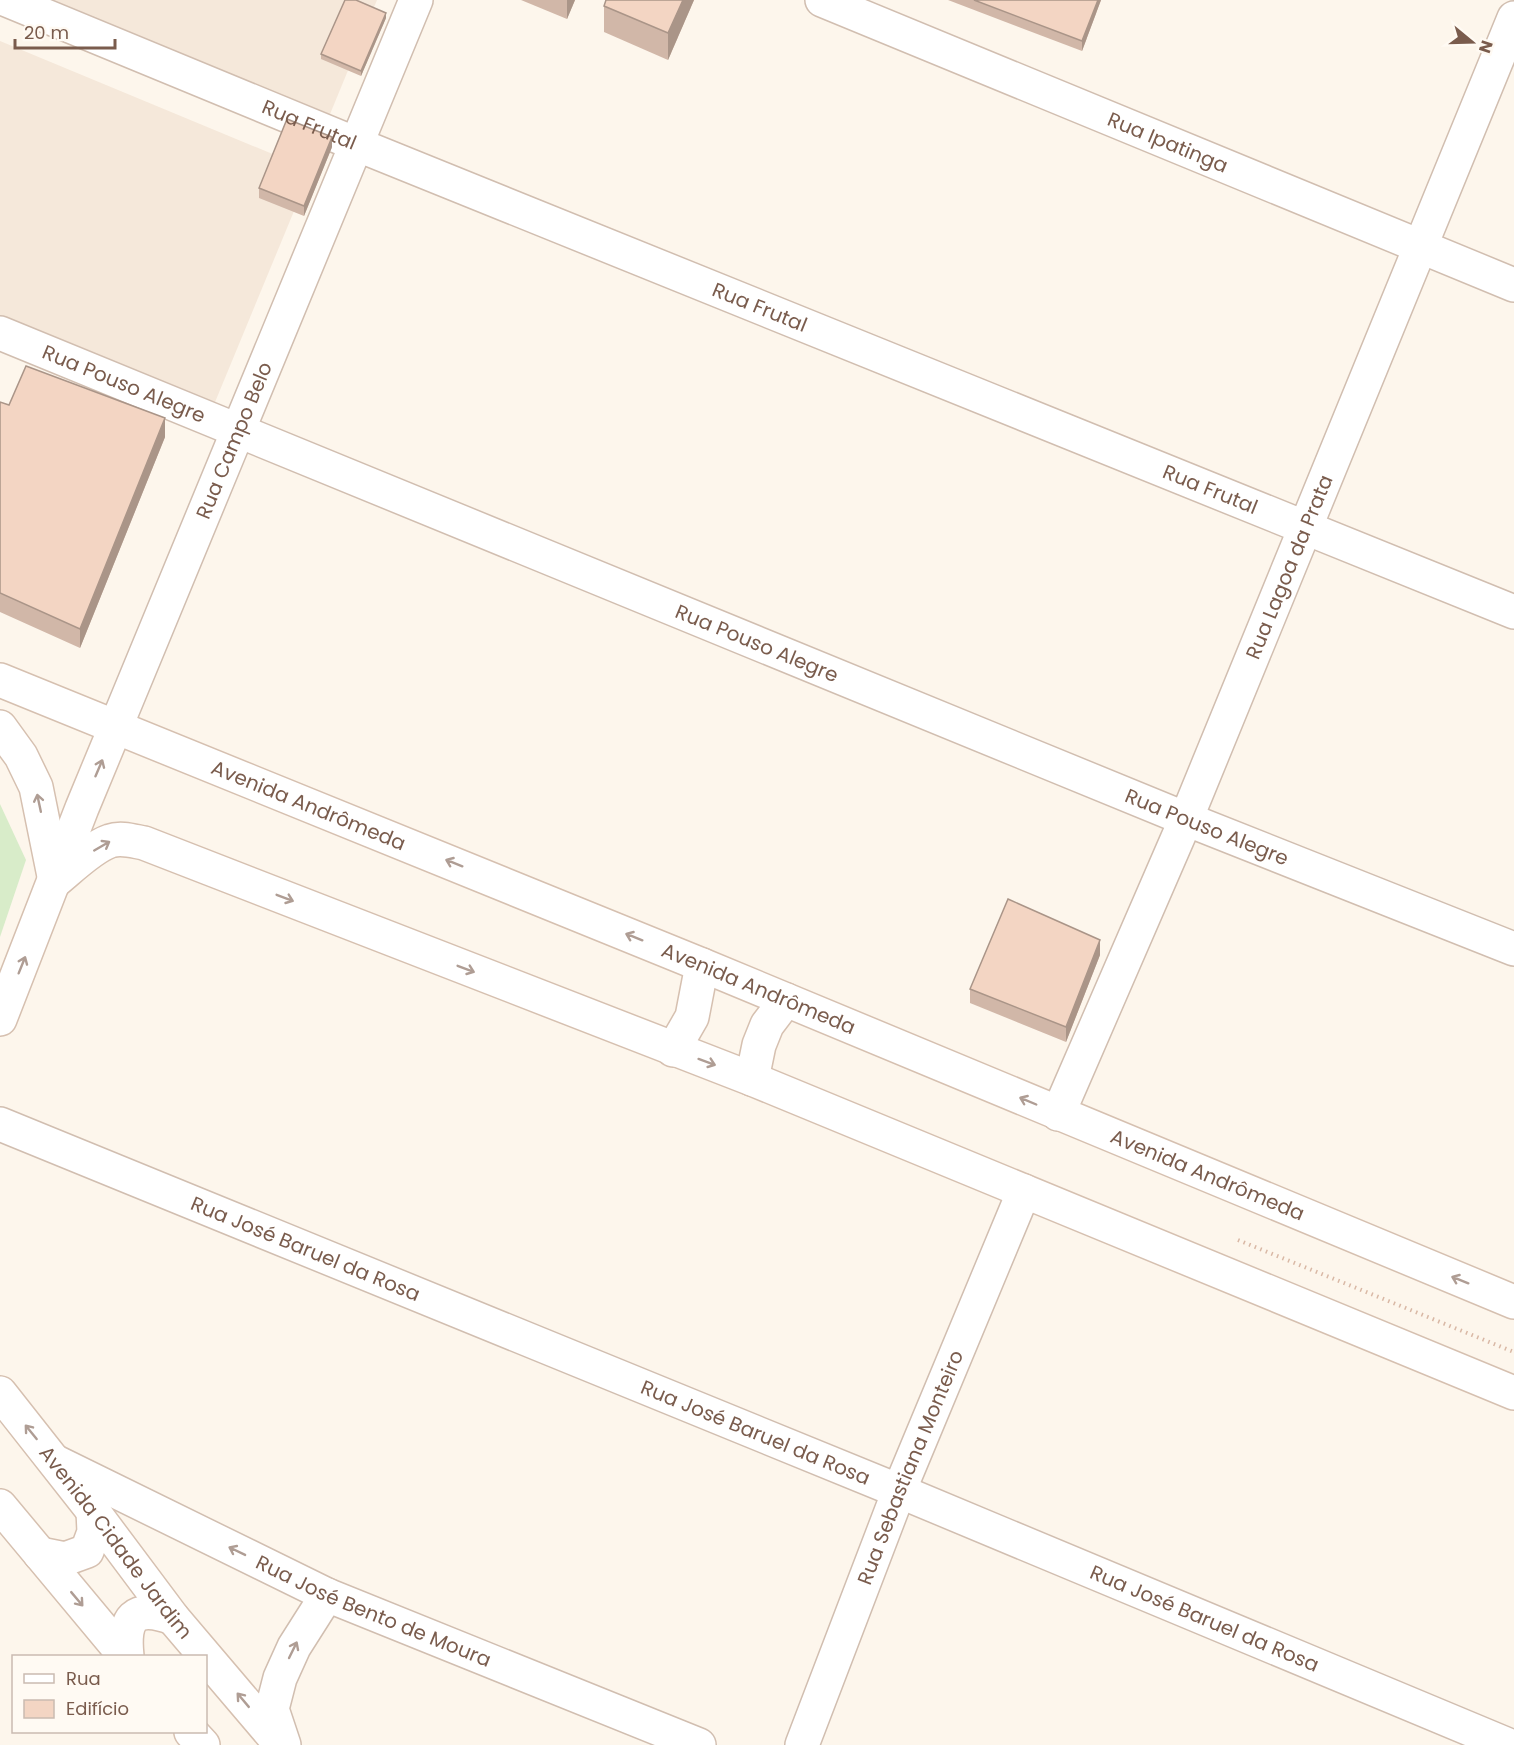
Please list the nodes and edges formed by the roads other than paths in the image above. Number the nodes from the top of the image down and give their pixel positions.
1 (7, 0) edge
2 (416, 0) edge
3 (822, 0) edge
4 (1514, 18) edge
5 (356, 144) junction
6 (1419, 246) junction
7 (1514, 285) edge
8 (0, 333) edge
9 (238, 431) junction
10 (1306, 527) junction
11 (1514, 612) edge
12 (0, 680) edge
13 (116, 726) junction
14 (0, 727) edge
15 (1186, 819) junction
16 (55, 881) junction
17 (1514, 949) edge
18 (702, 965) junction
19 (786, 1000) junction
20 (0, 1019) edge
21 (673, 1050) junction
22 (752, 1079) junction
23 (1058, 1114) junction
24 (0, 1125) edge
25 (1024, 1191) junction
26 (1514, 1302) edge
27 (0, 1393) edge
28 (1514, 1393) edge
29 (56, 1462) junction
30 (900, 1491) junction
31 (0, 1506) edge
32 (93, 1510) junction
33 (40, 1554) junction
34 (327, 1595) junction
35 (173, 1618) junction
36 (125, 1655) edge
37 (126, 1655) edge
38 (205, 1655) edge
39 (207, 1657) edge
40 (193, 1733) edge
41 (203, 1745) edge
42 (283, 1745) edge
43 (699, 1745) edge
44 (802, 1745) edge
45 (1508, 1745) edge

1 - 5 street, Rua Frutal
2 - 5 street, Rua Campo Belo
3 - 6 street, Rua Ipatinga
4 - 6 street, Rua Lagoa da Prata
5 - 9 street, Rua Campo Belo
5 - 10 street, Rua Frutal
6 - 7 street, Rua Ipatinga
6 - 10 street, Rua Lagoa da Prata
8 - 9 street, Rua Pouso Alegre
9 - 13 street, Rua Campo Belo
9 - 15 street, Rua Pouso Alegre
10 - 11 street, Rua Frutal
10 - 15 street, Rua Lagoa da Prata
12 - 13 street, Avenida Andrômeda
16 -> 13 street, Rua Campo Belo
18 -> 13 street, Avenida Andrômeda
16 -> 14 street
15 - 17 street, Rua Pouso Alegre
15 - 23 street, Rua Lagoa da Prata
20 -> 16 street
16 -> 21 street
18 - 19 street, Avenida Andrômeda
18 - 21 street
19 - 22 street
23 -> 19 street, Avenida Andrômeda
21 -> 22 street
22 - 25 street
26 -> 23 street, Avenida Andrômeda
24 - 30 street, Rua José Baruel da Rosa
25 - 28 street
25 - 30 street, Rua Sebastiana Monteiro
29 -> 27 street, Avenida Cidade Jardim
29 - 32 street, Avenida Cidade Jardim
34 -> 29 street, Rua José Bento de Moura
30 - 44 street, Rua Sebastiana Monteiro
30 - 45 street, Rua José Baruel da Rosa
31 - 33 street
32 - 33 street
32 - 35 street, Avenida Cidade Jardim
33 -> 36 street
42 -> 34 street
34 - 43 street, Rua José Bento de Moura
35 - 37 street
38 -> 35 street, Avenida Cidade Jardim
42 -> 39 street, Avenida Cidade Jardim
40 - 41 street

